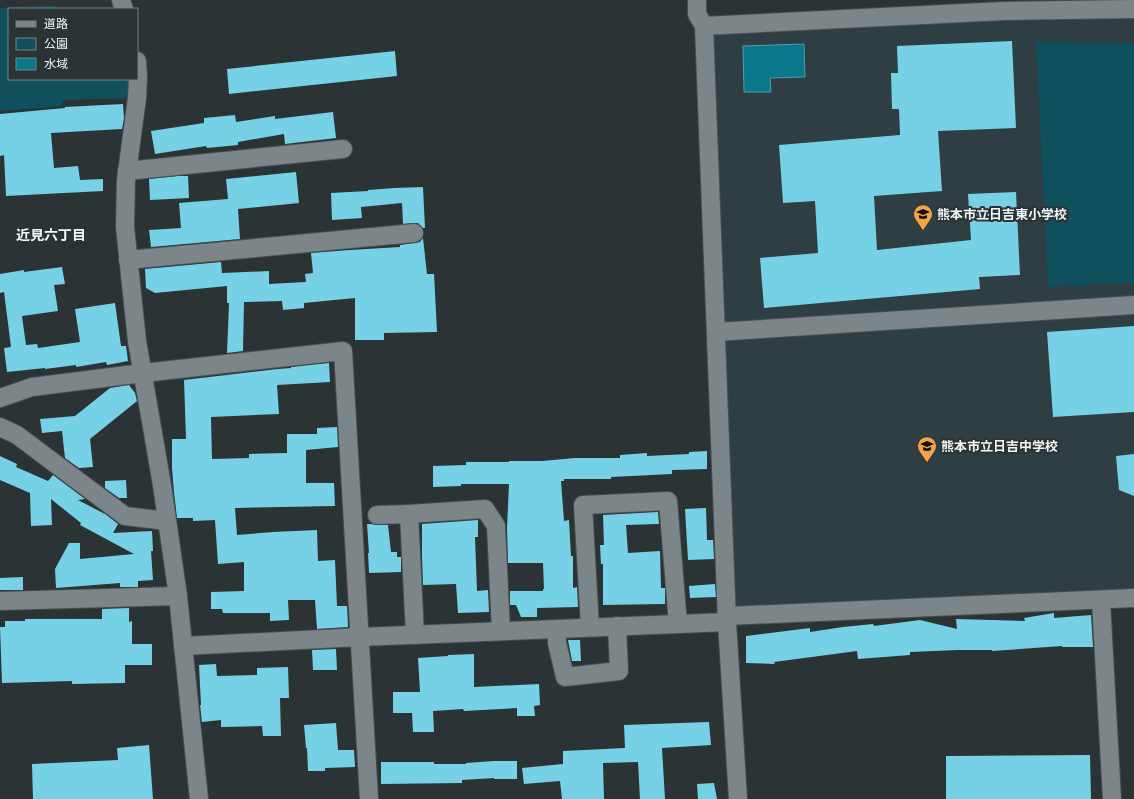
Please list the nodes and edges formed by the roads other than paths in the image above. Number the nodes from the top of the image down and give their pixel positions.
1 (697, 0) edge
2 (1134, 9) edge
3 (704, 26) junction
4 (138, 80) edge
5 (343, 149) dead end
6 (128, 171) junction
7 (414, 233) dead end
8 (128, 260) junction
9 (1134, 305) edge
10 (716, 332) junction
11 (142, 373) junction
12 (0, 398) edge
13 (0, 427) edge
14 (409, 514) junction
15 (377, 515) dead end
16 (167, 521) junction
17 (178, 596) junction
18 (1134, 598) edge
19 (0, 601) edge
20 (1101, 601) junction
21 (727, 619) junction
22 (678, 624) junction
23 (617, 626) junction
24 (590, 627) junction
25 (557, 629) junction
26 (501, 631) junction
27 (415, 635) junction
28 (360, 637) junction
29 (183, 646) junction
30 (199, 799) edge
31 (369, 799) edge
32 (738, 799) edge
33 (1112, 799) edge

1 - 3 street
2 - 3 street
3 - 10 street
4 - 6 street
5 - 6 street
6 - 8 street
7 - 8 street
8 - 11 street
9 - 10 street
10 - 21 street
11 - 12 street
11 - 16 street
11 - 28 street
13 - 16 street
14 - 15 street
14 - 26 street
14 - 27 street
16 - 17 street
17 - 19 street
17 - 29 street
18 - 20 street
20 - 21 street
20 - 33 street
21 - 22 street
21 - 32 street
22 - 23 street
22 - 24 street
23 - 24 street
23 - 25 street
24 - 25 street
25 - 26 street
26 - 27 street
27 - 28 street
28 - 29 street
28 - 31 street
29 - 30 street

